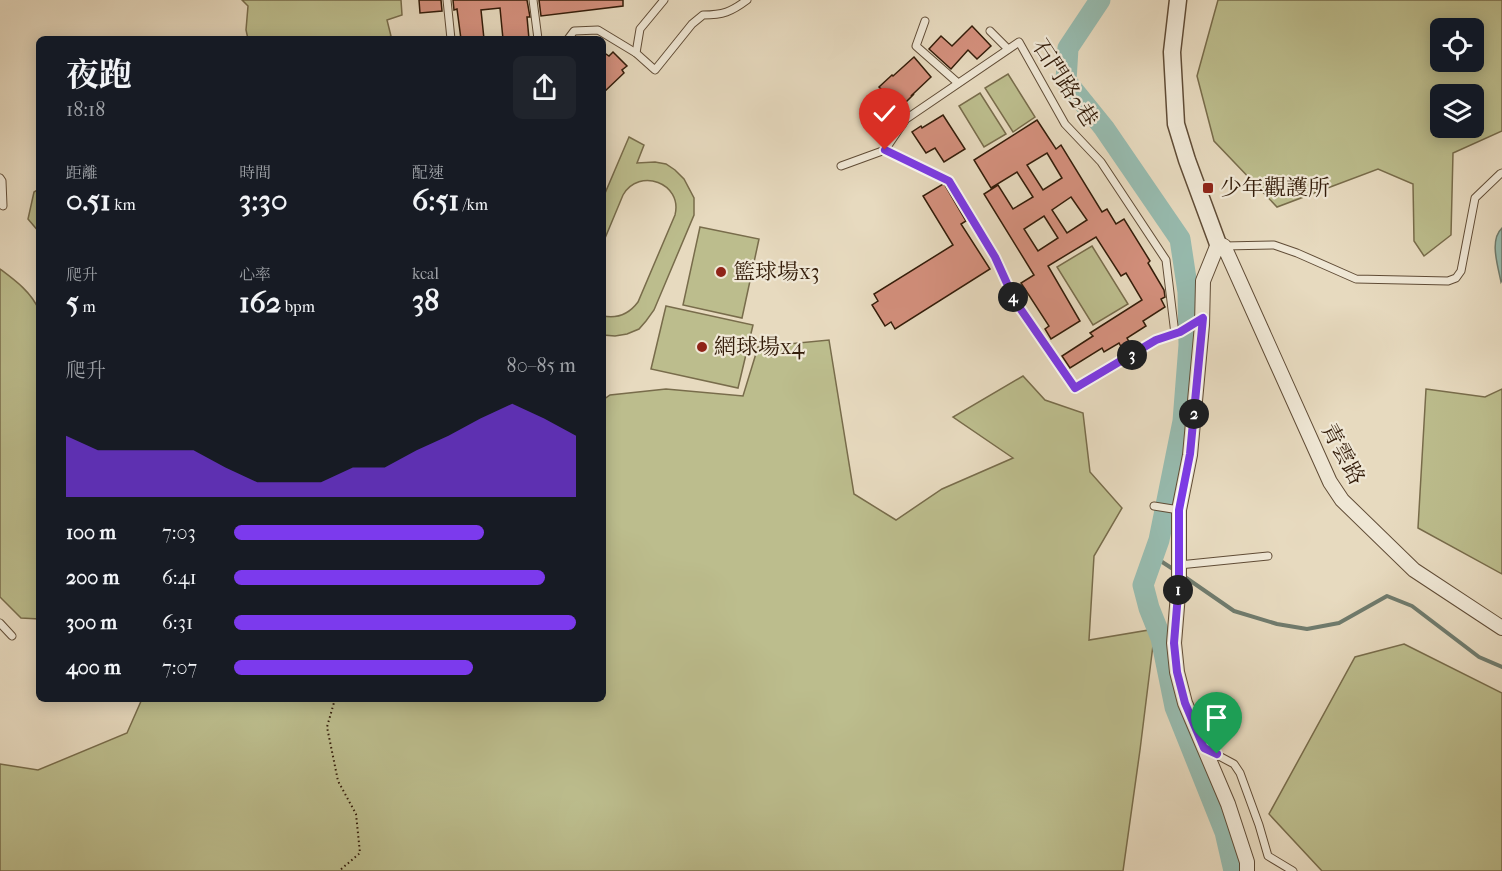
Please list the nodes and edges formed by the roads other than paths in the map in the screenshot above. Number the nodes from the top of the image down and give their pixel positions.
1 (447, 0) edge
2 (533, 0) edge
3 (664, 0) edge
4 (747, 0) edge
5 (1178, 0) edge
6 (925, 21) dead end
7 (990, 31) dead end
8 (451, 36) edge
9 (538, 36) edge
10 (570, 36) edge
11 (1008, 49) junction
12 (636, 53) junction
13 (958, 83) junction
14 (880, 104) dead end
15 (902, 125) junction
16 (885, 150) junction
17 (842, 166) dead end
18 (1502, 173) edge
19 (0, 178) edge
20 (3, 206) dead end
21 (1221, 245) junction
22 (1203, 318) junction
23 (1178, 333) junction
24 (1154, 506) dead end
25 (1179, 510) junction
26 (1268, 556) dead end
27 (1179, 565) junction
28 (0, 623) edge
29 (1502, 628) edge
30 (12, 636) dead end
31 (1204, 748) junction
32 (1247, 871) edge
33 (1293, 871) edge

1 - 8 lane
2 - 9 lane
3 - 12 lane
4 - 12 lane
5 - 21 street
6 - 13 lane
7 - 11 lane
10 - 12 lane
11 - 13 lane, 石門路2巷
11 - 23 lane, 石門路2巷
13 - 15 lane, 石門路2巷
14 - 15 lane
15 - 16 lane, 石門路2巷
16 - 17 lane
16 - 23 lane
18 - 21 lane
19 - 20 lane
21 - 22 street
21 - 29 street, 青雲路
22 - 23 lane
22 - 25 street
24 - 25 lane
25 - 27 street
26 - 27 lane
27 - 31 street
28 - 30 lane
31 - 32 street
31 - 33 lane

